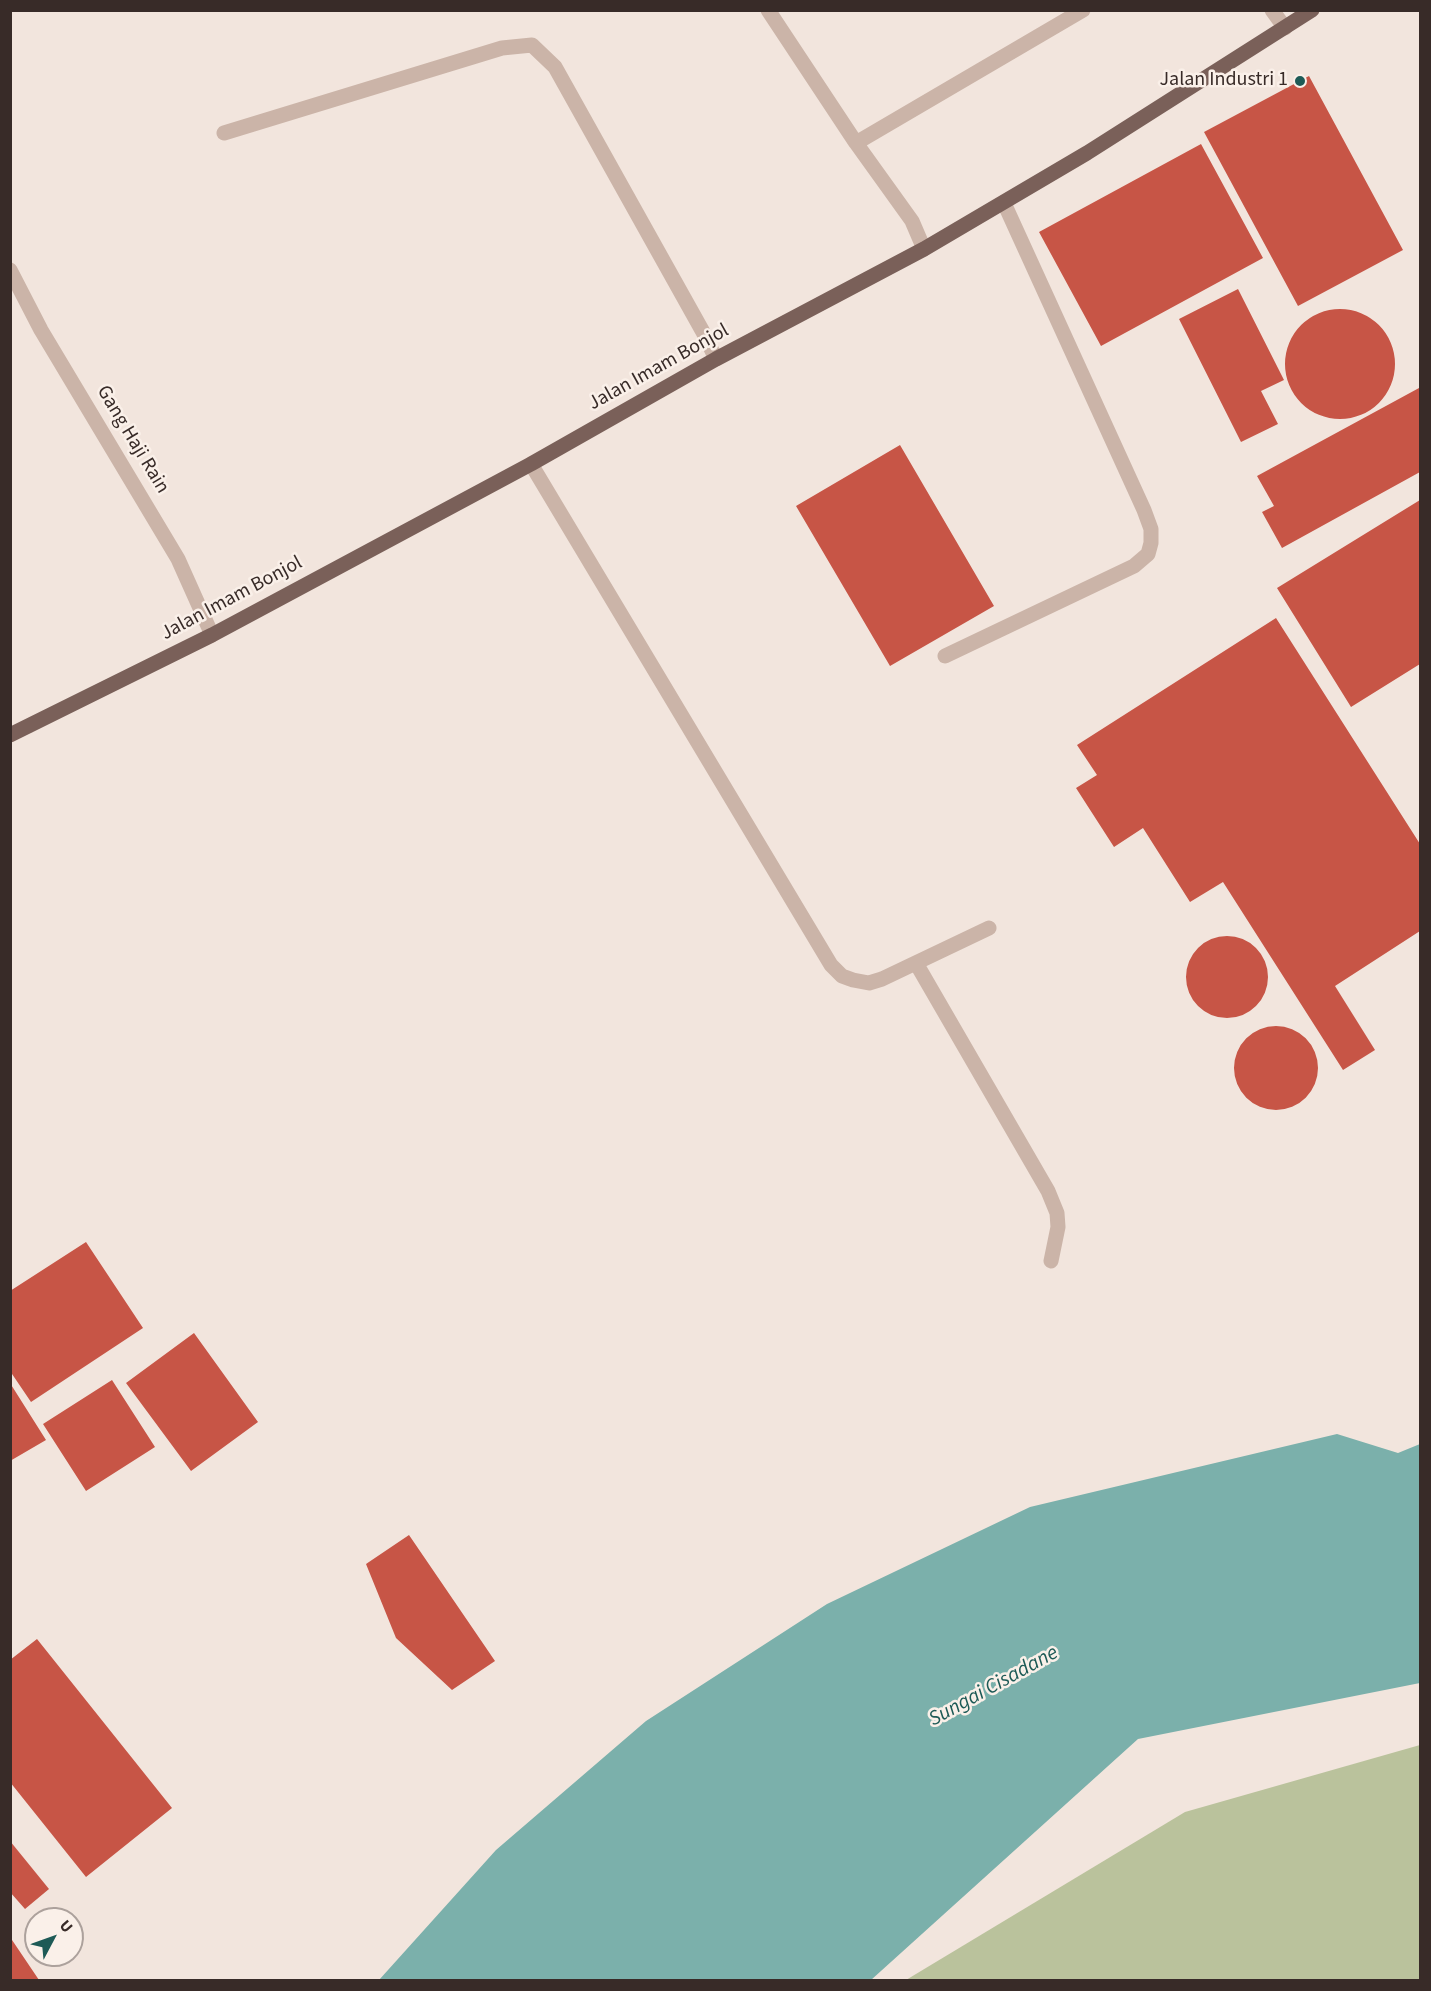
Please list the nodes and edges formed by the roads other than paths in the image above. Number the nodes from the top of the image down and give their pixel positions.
1 (768, 10) edge
2 (1083, 10) edge
3 (1272, 10) edge
4 (1312, 10) edge
5 (1285, 28) junction
6 (224, 133) dead end
7 (856, 143) junction
8 (1004, 203) junction
9 (924, 249) junction
10 (10, 270) edge
11 (716, 359) junction
12 (531, 464) junction
13 (212, 635) junction
14 (945, 656) dead end
15 (10, 735) edge
16 (989, 928) dead end
17 (916, 963) junction
18 (1052, 1261) dead end

1 - 7 street
2 - 7 street
3 - 5 street
4 - 5 main road, Jalan Imam Bonjol
5 - 8 main road, Jalan Imam Bonjol
6 - 11 street
7 - 9 street
8 - 9 main road, Jalan Imam Bonjol
8 - 14 street
9 - 11 main road, Jalan Imam Bonjol
10 - 13 street, Gang Haji Rain
11 - 12 main road, Jalan Imam Bonjol
12 - 13 main road, Jalan Imam Bonjol
12 - 17 street
13 - 15 main road, Jalan Imam Bonjol
16 - 17 street
17 - 18 street

